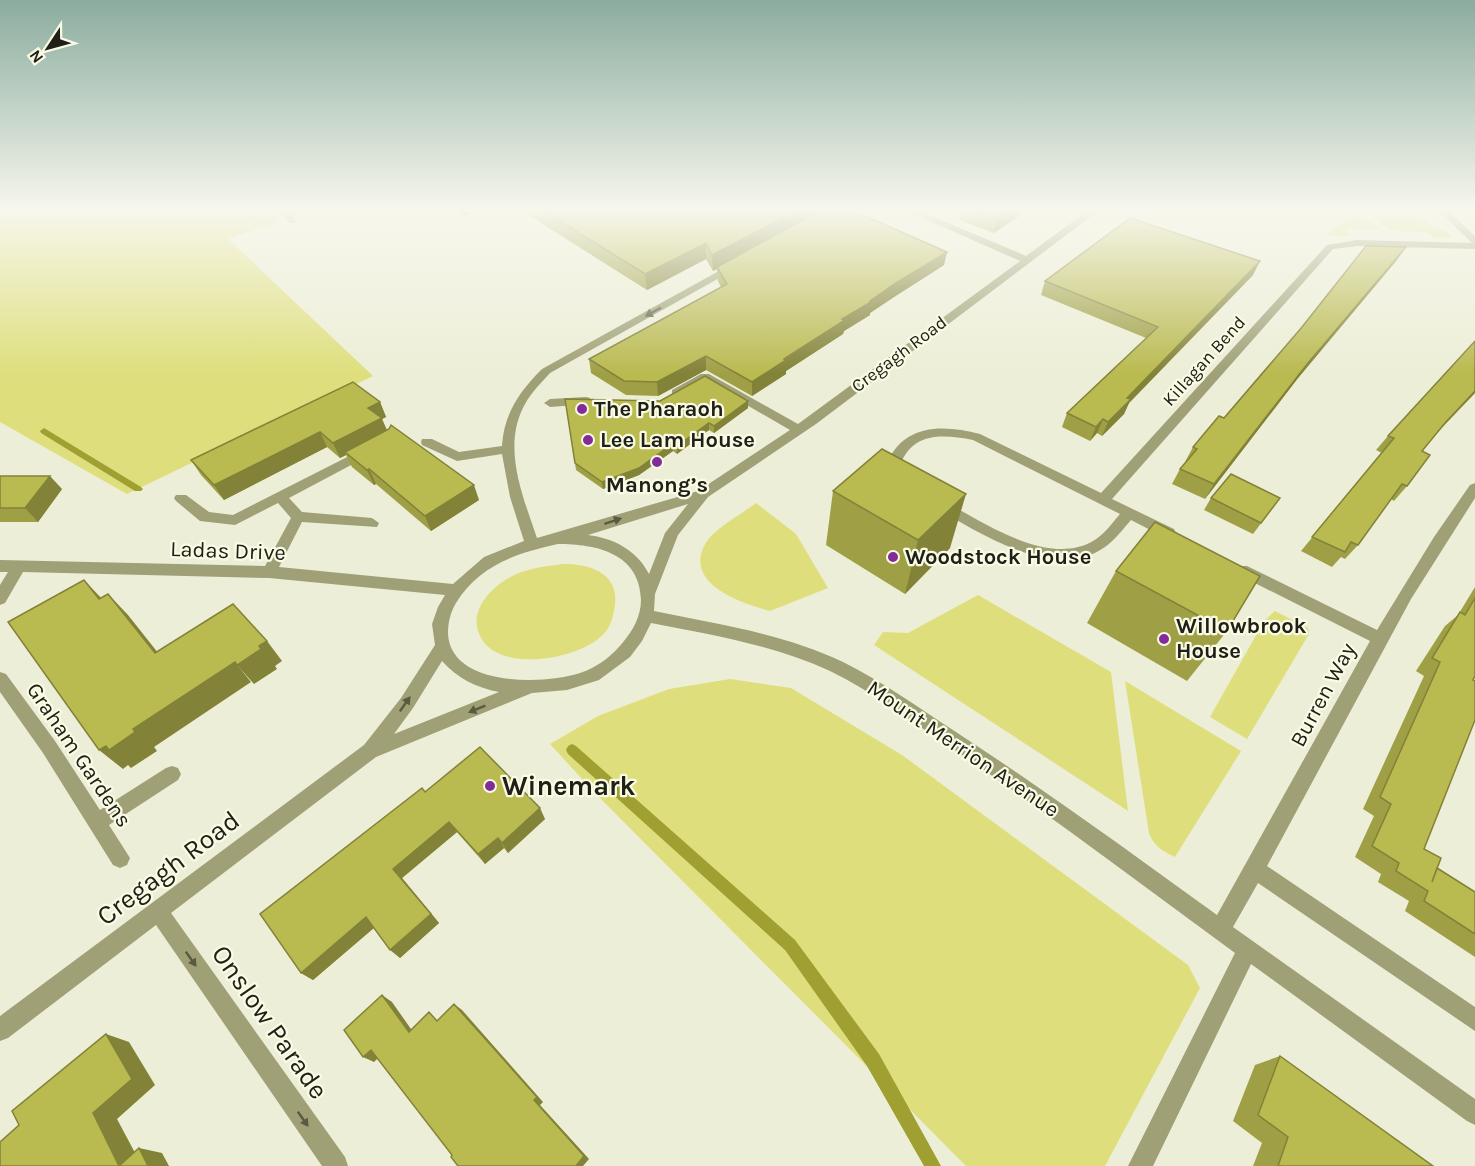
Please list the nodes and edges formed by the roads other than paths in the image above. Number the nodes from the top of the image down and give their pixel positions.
1 (736, 265) edge
2 (1019, 265) edge
3 (1313, 265) edge
4 (596, 401) edge
5 (661, 402) edge
6 (550, 403) dead end
7 (799, 430) junction
8 (427, 442) dead end
9 (379, 444) edge
10 (507, 449) junction
11 (909, 486) edge
12 (1475, 488) edge
13 (703, 494) junction
14 (280, 497) junction
15 (926, 497) edge
16 (181, 498) dead end
17 (1103, 500) junction
18 (1129, 513) junction
19 (298, 517) junction
20 (372, 523) dead end
21 (558, 539) junction
22 (1180, 539) edge
23 (532, 545) junction
24 (1232, 565) edge
25 (0, 566) edge
26 (18, 567) junction
27 (269, 572) junction
28 (454, 590) junction
29 (649, 592) junction
30 (0, 599) edge
31 (648, 616) junction
32 (1378, 638) junction
33 (442, 647) junction
34 (0, 679) edge
35 (531, 687) junction
36 (370, 751) junction
37 (172, 774) dead end
38 (97, 822) junction
39 (120, 858) dead end
40 (1256, 870) junction
41 (158, 911) junction
42 (1220, 930) junction
43 (1248, 949) junction
44 (1475, 1020) edge
45 (1, 1029) edge
46 (1475, 1113) edge
47 (336, 1166) edge
48 (1140, 1166) edge

1 -> 10 street
2 - 7 street, Cregagh Road
3 - 17 street, Killagan Bend
4 - 6 street
5 - 7 street
7 - 13 street, Cregagh Road
8 - 10 street
9 - 14 street
10 - 23 street
11 - 17 street
12 - 32 street, Burren Way
21 -> 13 street, Cregagh Road
13 - 29 street, Cregagh Road
14 - 16 street
14 - 19 street
15 - 18 street
17 - 18 street
18 - 22 street
19 - 20 street
19 - 27 street
21 - 23 street
21 - 29 street
23 - 28 street
24 - 32 street
25 - 26 street, Ladas Drive
26 - 27 street, Ladas Drive
26 - 30 street
27 - 28 street, Ladas Drive
28 - 33 street
29 - 31 street
31 - 35 street
31 - 42 street, Mount Merrion Avenue
32 - 40 street, Burren Way
33 - 35 street
36 -> 33 street, Cregagh Road
34 - 38 street, Graham Gardens
35 -> 36 street, Cregagh Road
36 - 41 street, Cregagh Road
37 - 38 street
38 - 39 street, Graham Gardens
40 - 42 street, Burren Way
40 - 44 street
41 - 45 street, Cregagh Road
41 -> 47 street, Onslow Parade
42 - 43 street, Mount Merrion Avenue
43 - 46 street, Mount Merrion Avenue
43 - 48 street

